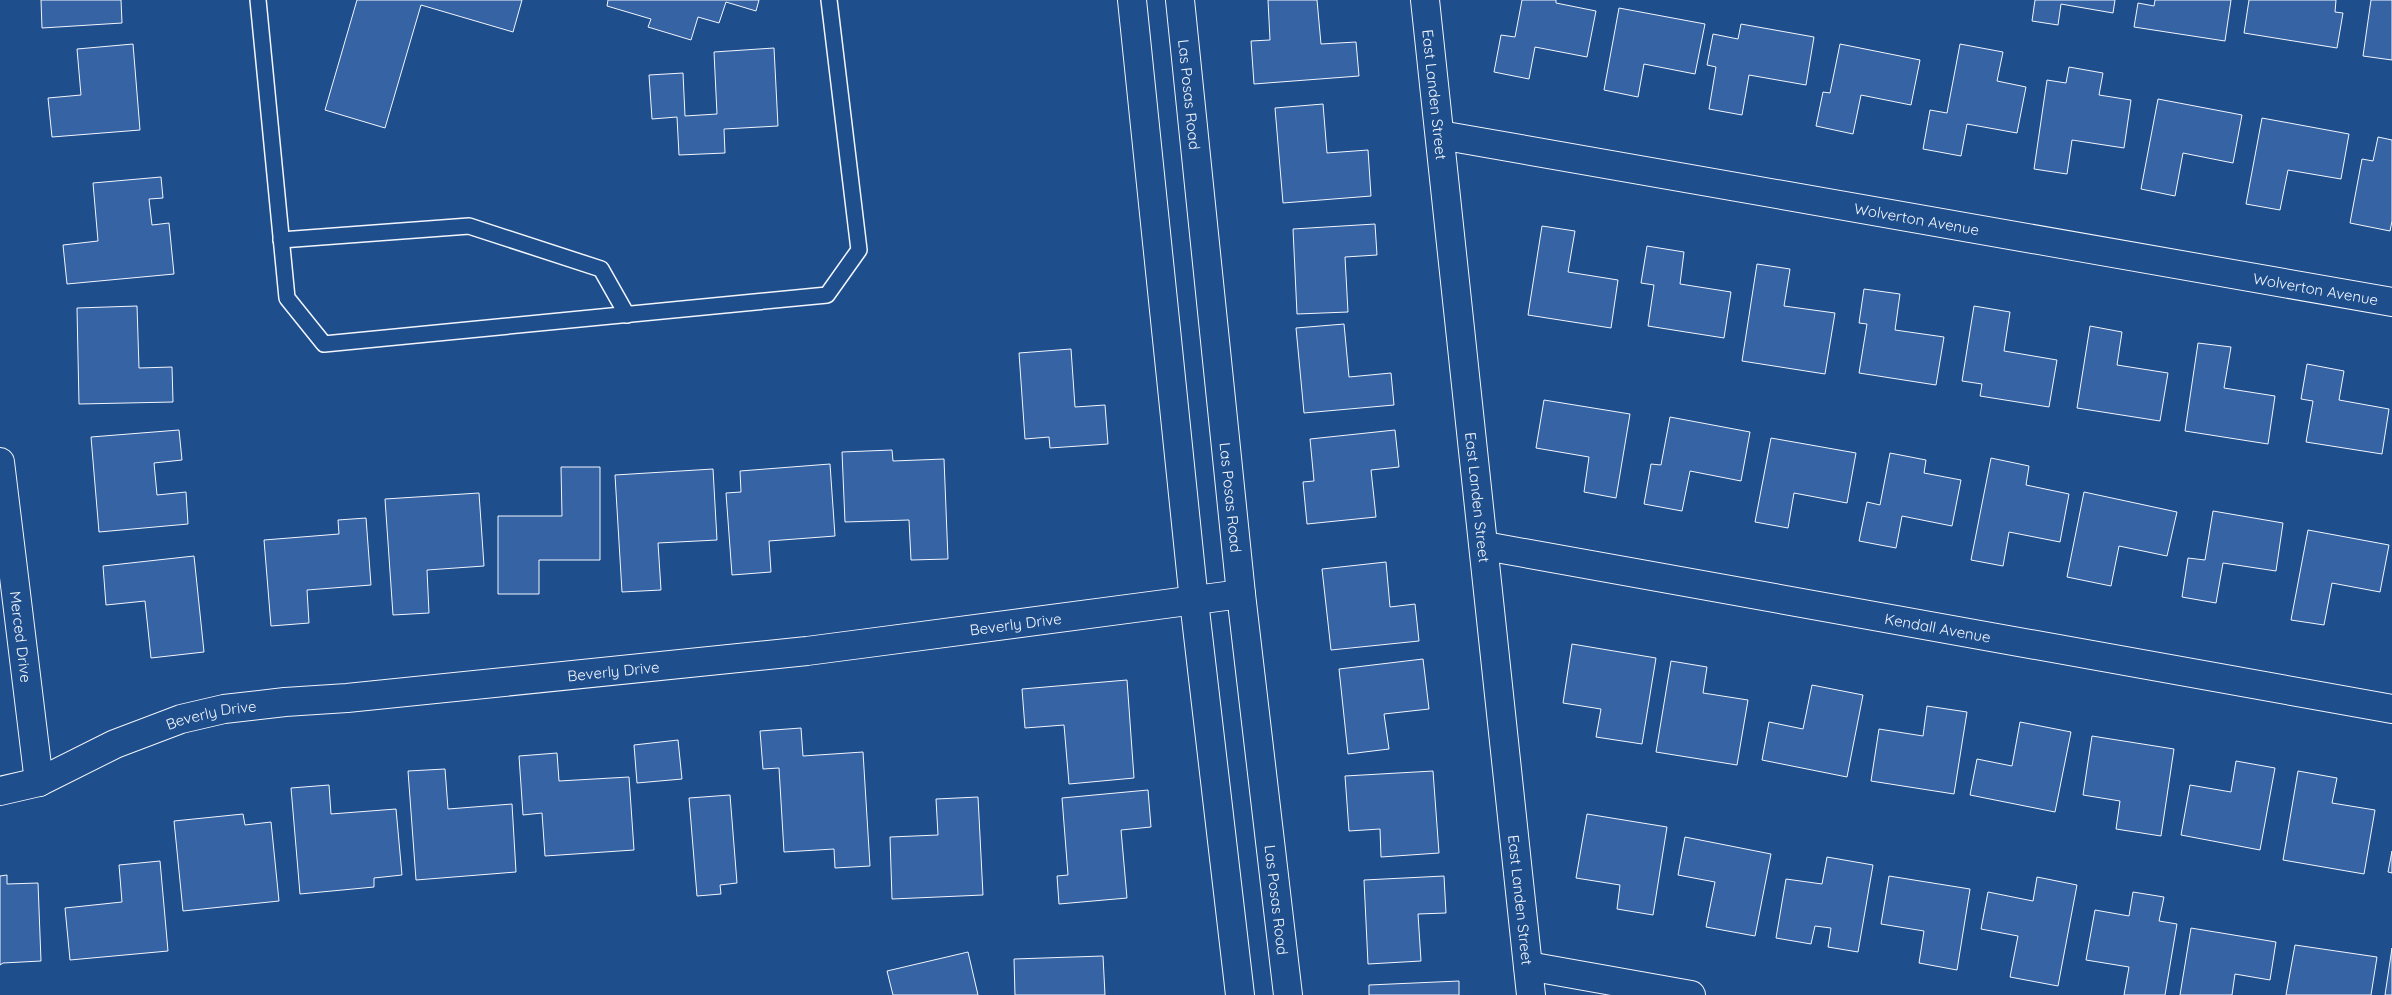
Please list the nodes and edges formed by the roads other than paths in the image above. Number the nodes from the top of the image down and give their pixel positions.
1 (258, 0) edge
2 (829, 0) edge
3 (1132, 0) edge
4 (1180, 0) edge
5 (1425, 0) edge
6 (1440, 135) junction
7 (281, 240) junction
8 (2392, 302) edge
9 (627, 315) junction
10 (0, 462) edge
11 (1485, 546) junction
12 (1241, 594) junction
13 (1194, 600) junction
14 (2392, 709) edge
15 (38, 782) junction
16 (0, 792) edge
17 (1528, 966) junction
18 (1240, 995) edge
19 (1288, 995) edge
20 (1532, 995) edge
21 (1691, 995) edge

1 - 7 lane
2 - 9 lane
3 - 13 street
4 - 12 street, Las Posas Road
5 - 6 street, East Landen Street
6 - 8 street, Wolverton Avenue
6 - 11 street, East Landen Street
7 - 9 lane
7 - 9 lane
10 - 15 street, Merced Drive
11 - 14 street, Kendall Avenue
11 - 17 street, East Landen Street
12 - 13 street, Beverly Drive
12 - 19 street, Las Posas Road
13 - 15 street, Beverly Drive
13 - 18 street
15 - 16 street, Beverly Drive
17 - 20 street, East Landen Street
17 - 21 street

